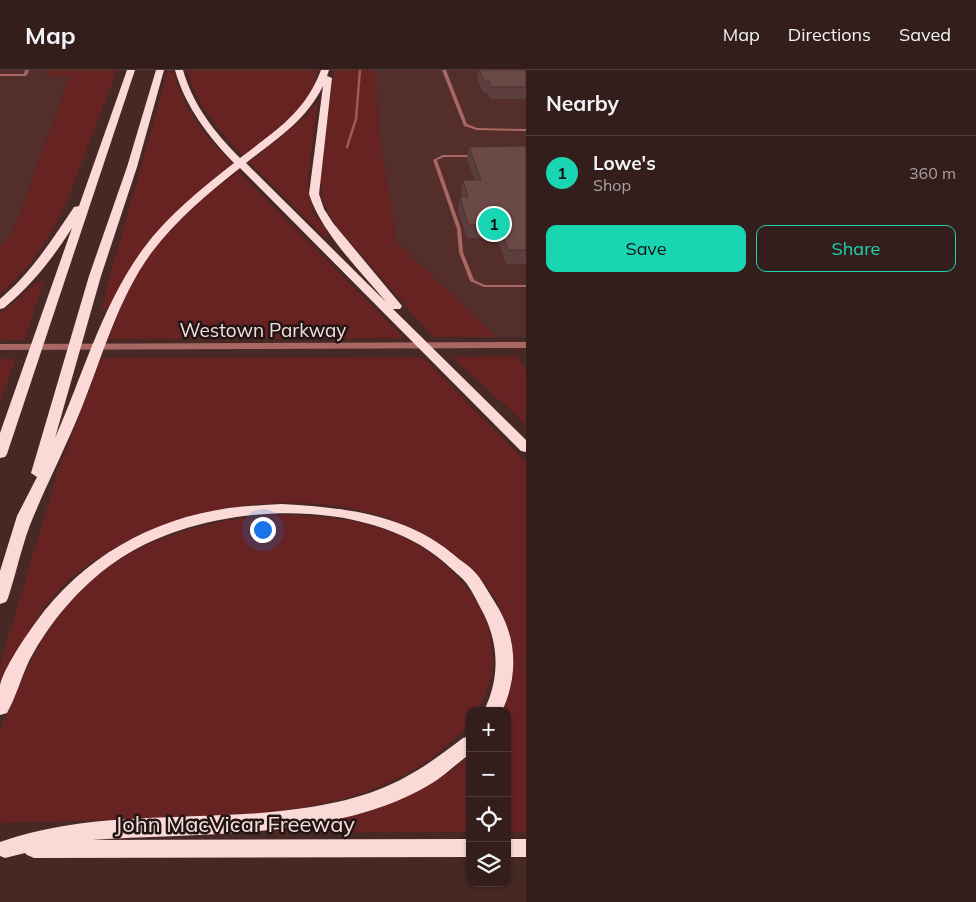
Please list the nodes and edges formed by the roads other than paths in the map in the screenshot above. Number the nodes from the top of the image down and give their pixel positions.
1 (27, 70) edge
2 (131, 70) edge
3 (160, 70) edge
4 (179, 70) edge
5 (326, 70) edge
6 (444, 70) edge
7 (1, 72) edge
8 (526, 130) edge
9 (480, 156) edge
10 (94, 180) junction
11 (526, 286) edge
12 (0, 306) edge
13 (526, 345) edge
14 (0, 348) edge
15 (438, 361) junction
16 (464, 387) junction
17 (526, 434) edge
18 (526, 448) edge
19 (0, 454) edge
20 (22, 526) junction
21 (0, 598) edge
22 (494, 707) edge
23 (0, 708) edge
24 (466, 747) edge
25 (466, 848) edge
26 (511, 848) edge
27 (526, 848) edge
28 (3, 849) edge

1 - 7 lane
2 - 10 highway
3 - 20 highway
4 - 15 highway
5 - 15 highway
5 - 20 highway
6 - 8 lane
9 - 11 lane
10 - 12 highway
10 - 19 highway
13 - 14 street, Westown Parkway
15 - 16 highway
16 - 17 highway
16 - 18 highway
20 - 21 highway
22 - 23 highway
24 - 28 highway
25 - 28 highway, John MacVicar Freeway
26 - 27 highway

